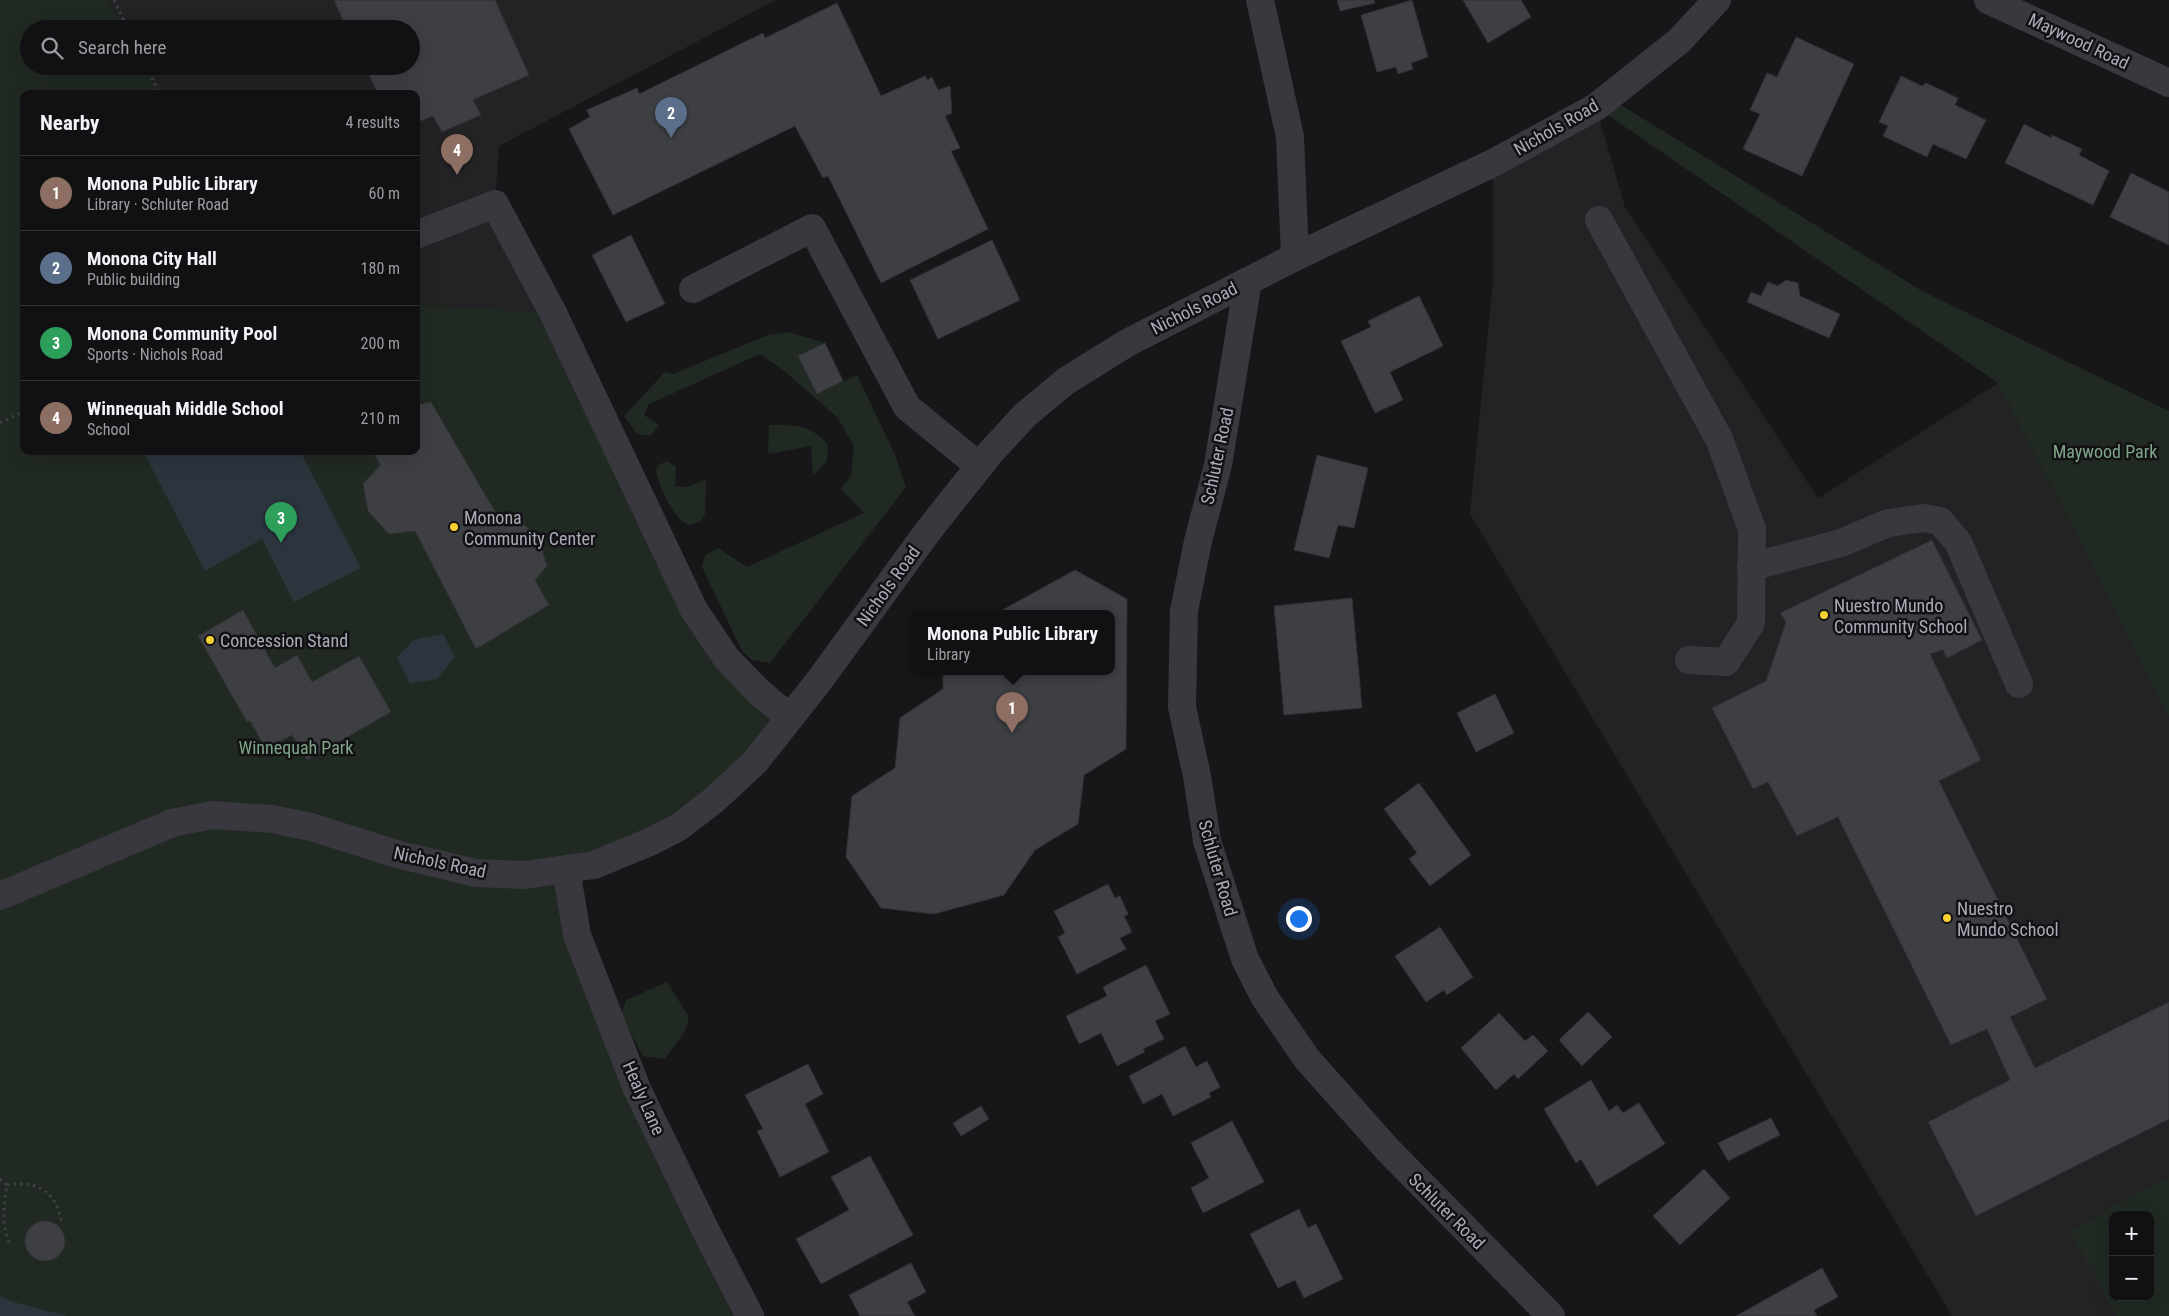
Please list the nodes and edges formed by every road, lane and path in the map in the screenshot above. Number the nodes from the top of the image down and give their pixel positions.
1 (114, 0) edge
2 (1260, 0) edge
3 (1717, 0) edge
4 (1988, 0) edge
5 (124, 20) edge
6 (150, 75) edge
7 (2169, 83) edge
8 (158, 90) edge
9 (1599, 220) dead end
10 (420, 232) edge
11 (1295, 257) junction
12 (1248, 281) junction
13 (693, 288) dead end
14 (20, 413) edge
15 (0, 423) edge
16 (979, 466) junction
17 (1752, 567) junction
18 (1689, 660) dead end
19 (2019, 684) dead end
20 (789, 717) junction
21 (566, 869) junction
22 (0, 896) edge
23 (0, 1179) edge
24 (7, 1185) junction
25 (62, 1225) dead end
26 (12, 1246) dead end
27 (750, 1316) edge
28 (1551, 1316) edge

1 - 5 path
2 - 11 street
3 - 11 street, Nichols Road
4 - 7 street, Maywood Road
6 - 8 path
9 - 17 street
10 - 20 street
11 - 12 street, Nichols Road
12 - 16 street, Nichols Road
12 - 28 street, Schluter Road
13 - 16 street
14 - 15 path
16 - 20 street, Nichols Road
17 - 18 street
17 - 19 street
20 - 21 street, Nichols Road
21 - 22 street, Nichols Road
21 - 27 street, Healy Lane
23 - 24 path
24 - 25 path
24 - 26 path

